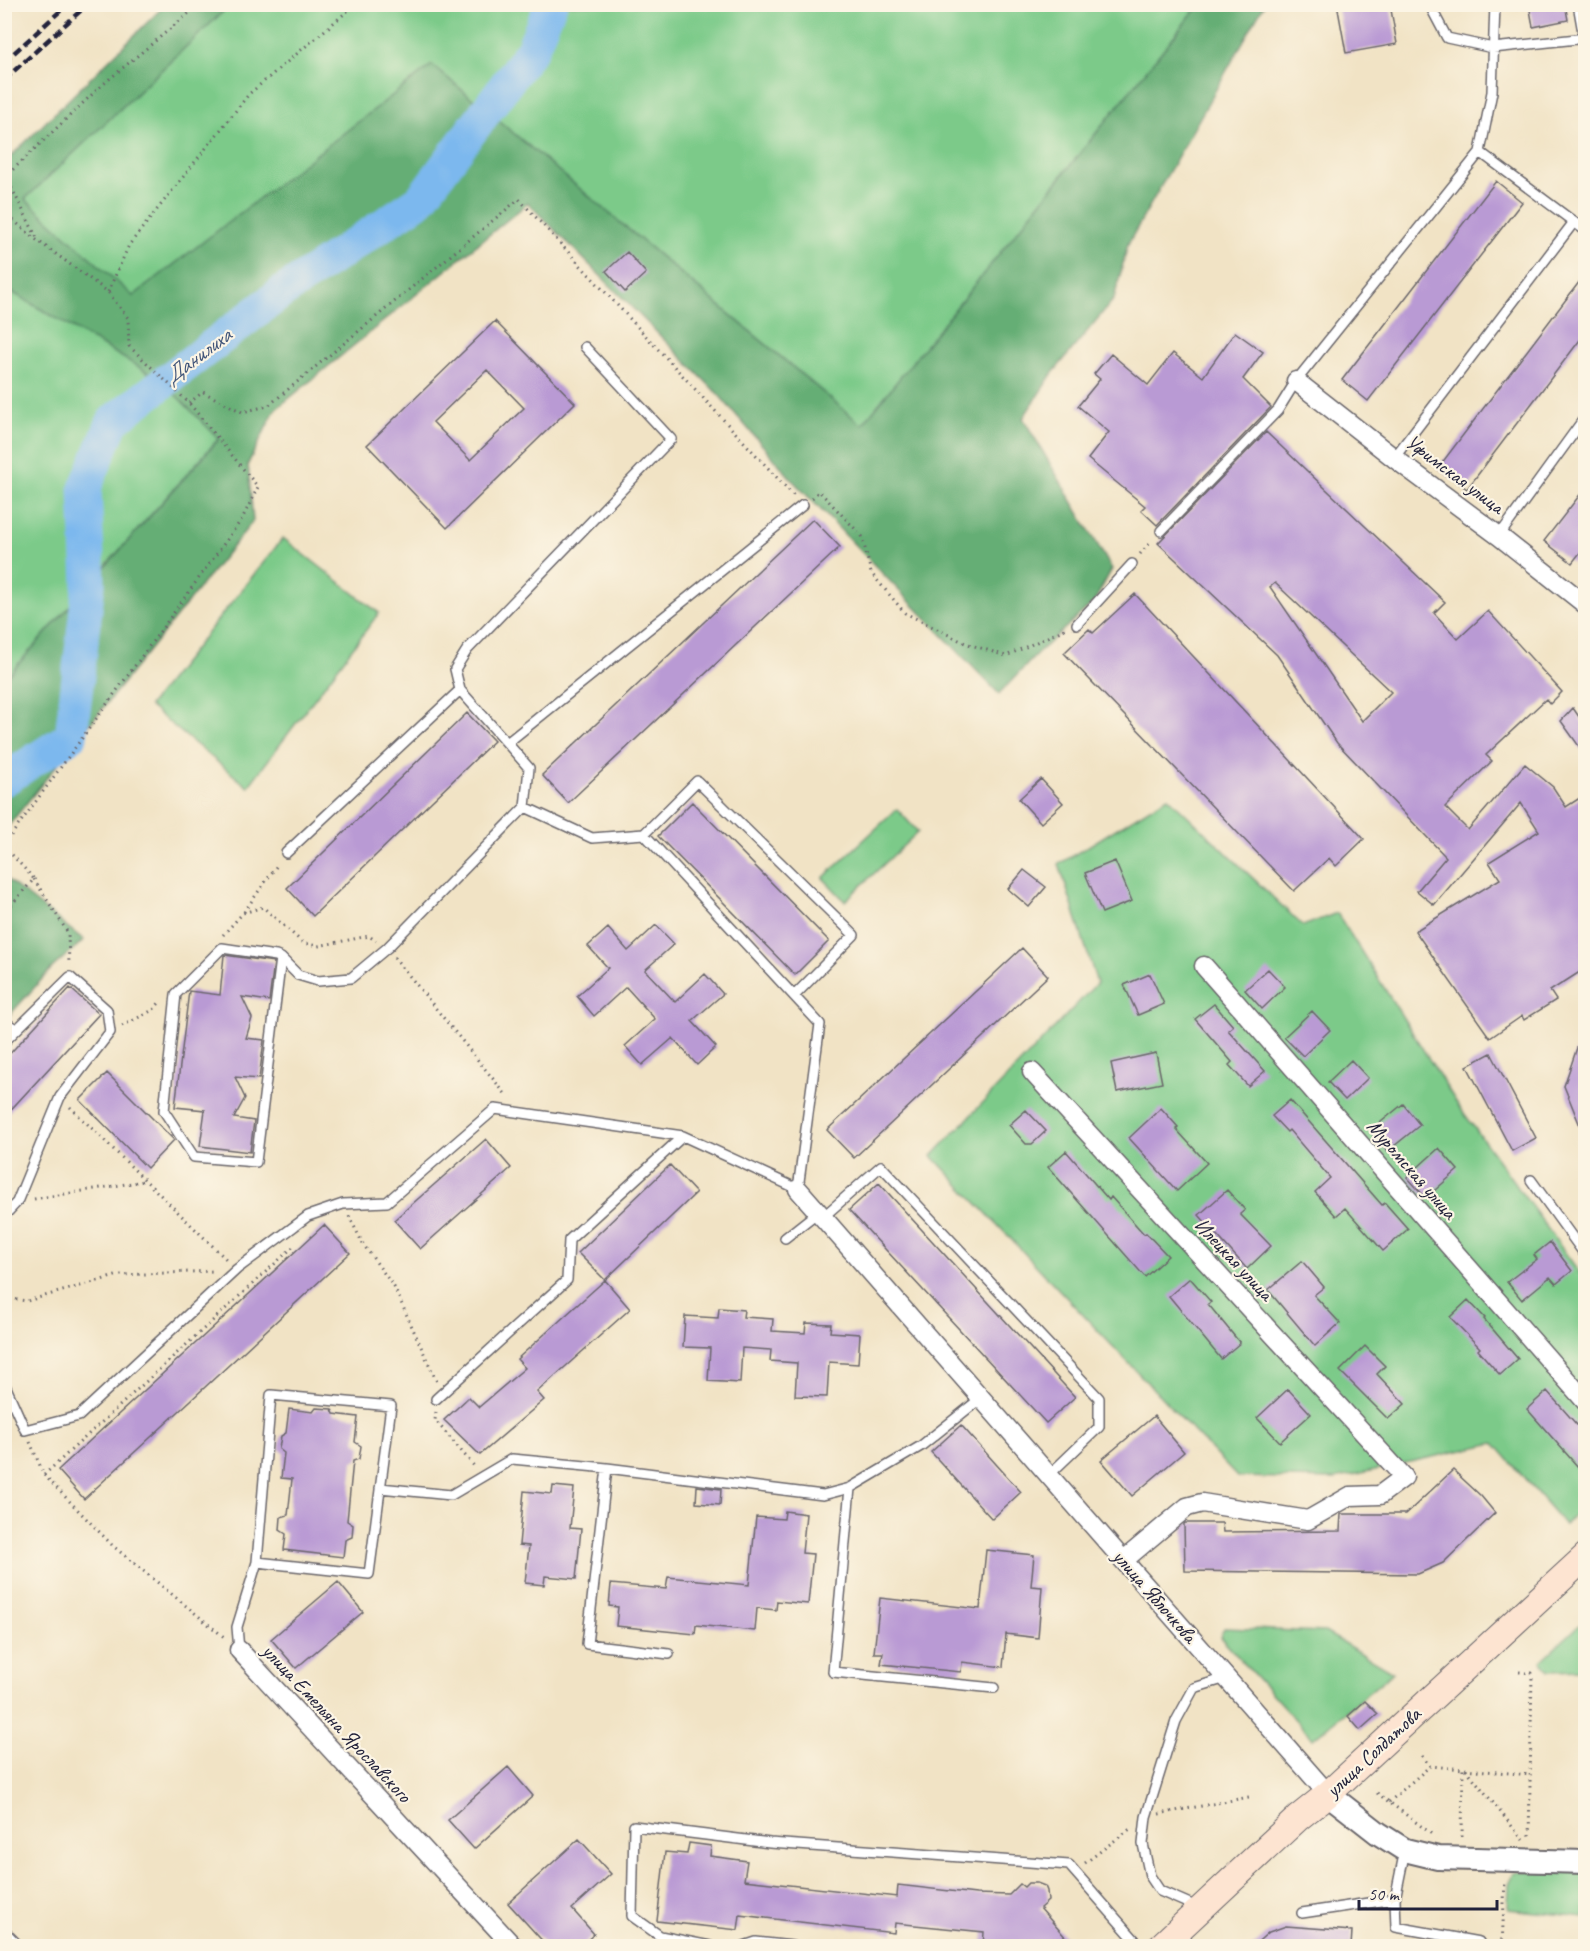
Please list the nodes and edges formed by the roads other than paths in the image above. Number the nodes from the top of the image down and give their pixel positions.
1 (1429, 4) edge
2 (1495, 4) edge
3 (1578, 4) edge
4 (1585, 38) edge
5 (1493, 48) junction
6 (1480, 152) junction
7 (1574, 222) junction
8 (1586, 231) edge
9 (585, 347) dead end
10 (1296, 381) junction
11 (1586, 416) edge
12 (1394, 458) junction
13 (803, 505) road end
14 (1161, 531) road end
15 (1500, 536) junction
16 (1131, 564) road end
17 (1586, 605) edge
18 (1077, 624) road end
19 (460, 690) junction
20 (507, 742) junction
21 (525, 807) junction
22 (644, 834) junction
23 (286, 852) road end
24 (281, 958) junction
25 (1204, 966) dead end
26 (794, 996) junction
27 (4, 1022) edge
28 (16, 1029) junction
29 (4, 1042) edge
30 (1032, 1072) dead end
31 (683, 1136) junction
32 (1531, 1180) dead end
33 (798, 1189) junction
34 (821, 1214) junction
35 (4, 1216) edge
36 (785, 1238) dead end
37 (1586, 1256) edge
38 (4, 1383) edge
39 (981, 1398) junction
40 (436, 1399) road end
41 (1586, 1402) edge
42 (607, 1468) junction
43 (1049, 1475) junction
44 (380, 1488) junction
45 (850, 1488) junction
46 (1586, 1556) edge
47 (1124, 1560) junction
48 (257, 1562) junction
49 (239, 1650) joint
50 (669, 1654) dead end
51 (1226, 1678) junction
52 (994, 1688) dead end
53 (1328, 1794) junction
54 (1405, 1850) junction
55 (1586, 1862) edge
56 (1395, 1899) junction
57 (1302, 1913) dead end
58 (1191, 1927) edge
59 (4, 1930) edge
60 (1479, 1942) dead end
61 (19, 1947) edge
62 (513, 1947) edge
63 (710, 1947) edge
64 (744, 1947) edge
65 (792, 1947) edge
66 (1140, 1947) edge
67 (1161, 1947) edge

1 - 5 lane
2 - 5 lane
3 - 4 lane
4 - 5 lane
5 - 6 lane
6 - 7 lane
6 - 10 lane
7 - 8 lane
7 - 12 lane
9 - 19 lane
10 - 12 street, Уфимская улица
10 - 14 lane
11 - 15 lane
12 - 15 street, Уфимская улица
13 - 20 lane
15 - 17 street, Уфимская улица
16 - 18 lane
19 - 20 lane
19 - 23 lane
20 - 21 lane
21 - 22 lane
21 - 24 lane
22 - 26 lane
22 - 26 lane
24 - 24 lane
25 - 41 street, Муромская улица
26 - 33 lane
27 - 28 lane
28 - 29 lane
28 - 35 lane
30 - 47 street, Илецкая улица
31 - 33 lane
31 - 38 lane
31 - 40 lane
32 - 37 lane
33 - 34 street, улица Яблочкова
34 - 36 lane
34 - 39 street, улица Яблочкова
34 - 43 lane
39 - 43 street, улица Яблочкова
39 - 45 lane
42 - 44 lane
42 - 45 lane
42 - 50 lane
43 - 47 street, улица Яблочкова
44 - 48 lane
44 - 48 lane
45 - 52 lane
46 - 53 main road, улица Солдатова
47 - 51 street, улица Яблочкова
48 - 49 lane
49 - 62 street, улица Емельяна Ярославского
51 - 53 street, улица Яблочкова
51 - 58 lane
53 - 54 street, улица Яблочкова
53 - 58 main road, улица Солдатова
54 - 55 street, улица Яблочкова
54 - 56 lane
56 - 57 lane
56 - 60 lane
58 - 67 main road, улица Солдатова
59 - 61 lane
63 - 66 lane
64 - 65 lane

